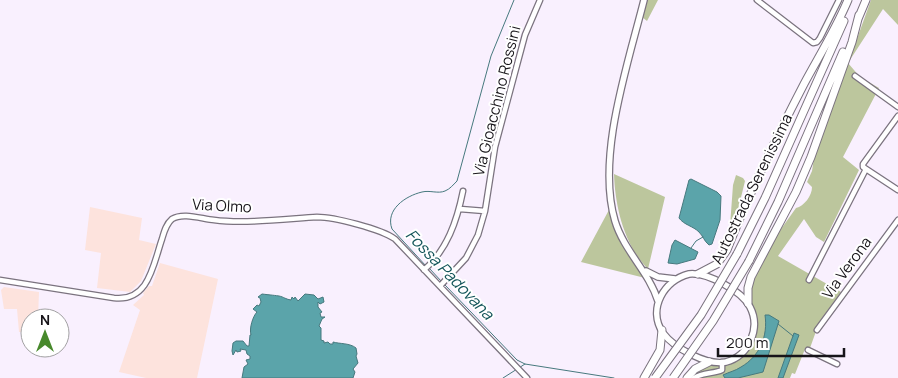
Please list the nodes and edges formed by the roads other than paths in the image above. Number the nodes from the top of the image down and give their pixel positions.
1 (540, 0) edge
2 (644, 0) edge
3 (757, 0) edge
4 (839, 0) edge
5 (848, 0) edge
6 (853, 0) edge
7 (866, 0) edge
8 (859, 15) junction
9 (856, 76) dead end
10 (898, 107) edge
11 (898, 116) edge
12 (866, 169) junction
13 (898, 190) edge
14 (463, 191) dead end
15 (460, 209) junction
16 (485, 211) junction
17 (898, 220) edge
18 (637, 263) junction
19 (427, 268) junction
20 (698, 274) junction
21 (677, 278) junction
22 (0, 280) edge
23 (809, 280) dead end
24 (442, 284) junction
25 (658, 301) junction
26 (748, 303) junction
27 (662, 330) junction
28 (817, 330) dead end
29 (808, 350) dead end
30 (709, 362) junction
31 (722, 362) junction
32 (837, 364) dead end
33 (527, 378) edge
34 (645, 378) edge
35 (655, 378) edge
36 (673, 378) edge
37 (687, 378) edge
38 (694, 378) edge

1 - 16 street, Via Gioacchino Rossini
2 - 18 main road
3 - 4 street
5 - 20 highway
6 - 35 highway, Autostrada Serenissima, bridge
7 - 8 highway, Autostrada Serenissima
8 - 26 highway
8 - 36 highway, Autostrada Serenissima, bridge
9 - 10 street
11 - 12 street
12 - 13 street
12 - 23 street
14 - 15 street, Via Gioacchino Rossini
15 - 16 street
15 - 19 street, Via Gioacchino Rossini
16 - 24 street, Via Gioacchino Rossini
17 - 28 street, Via Verona
18 - 21 main road
18 - 25 main road
19 - 22 street, Via Olmo
19 - 24 street, Via Olmo
20 - 21 main road
20 - 26 main road
21 - 25 main road
24 - 33 street, Via Olmo
25 - 27 main road
26 - 31 main road
27 - 30 main road
27 - 34 highway
29 - 32 street
30 - 31 main road
30 - 37 highway
31 - 38 street

